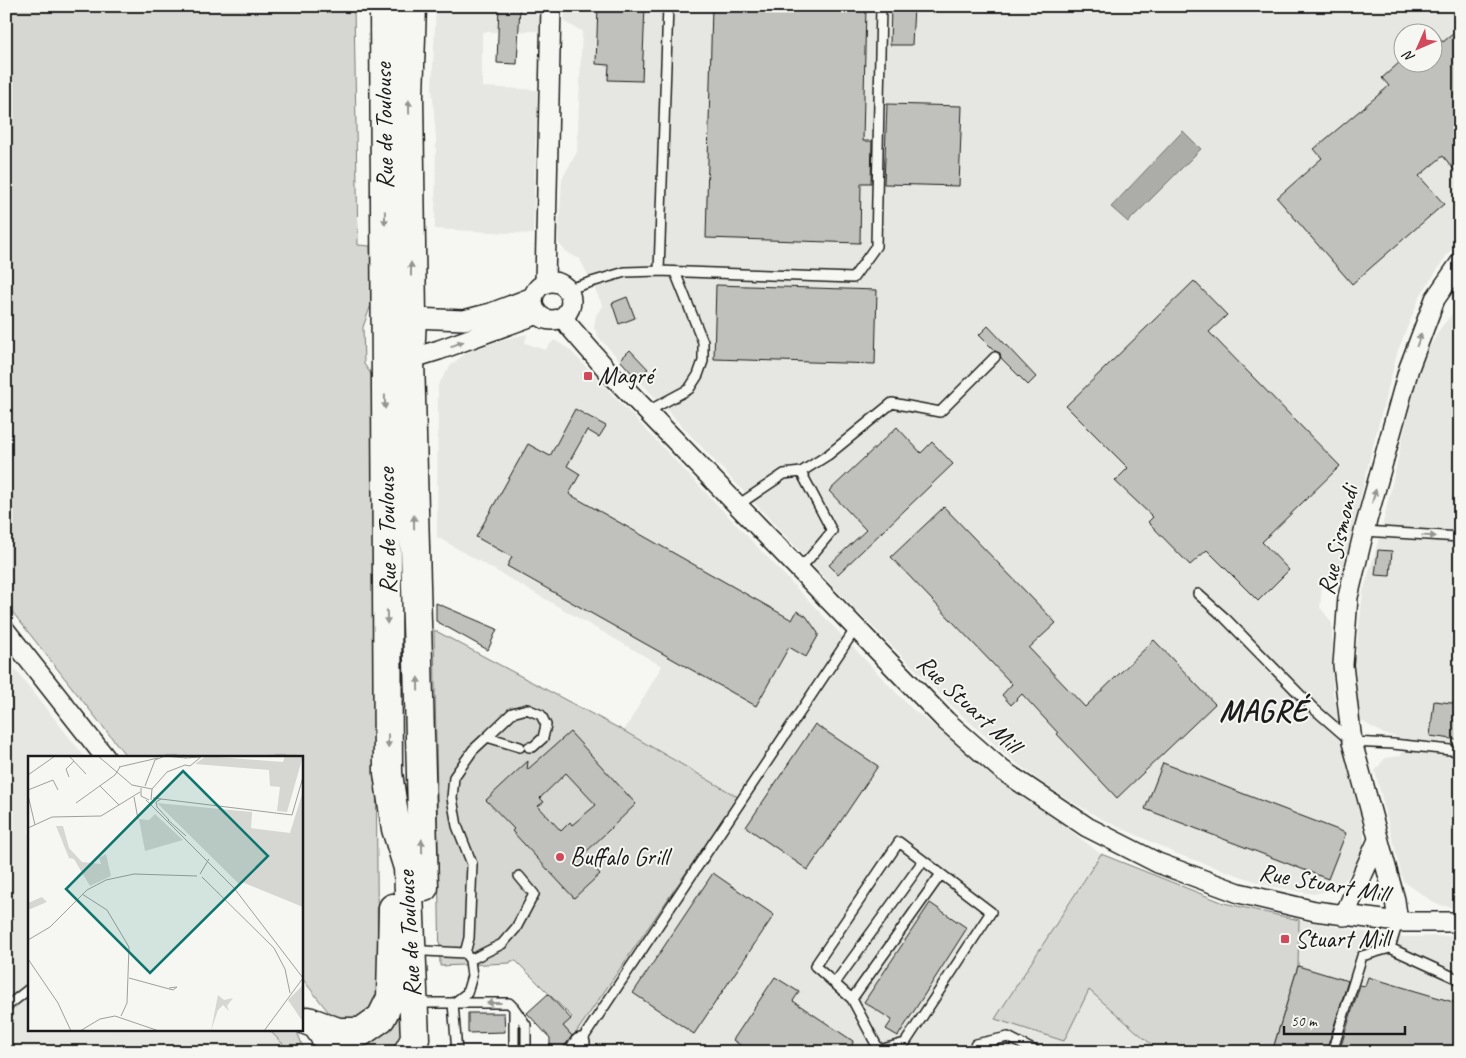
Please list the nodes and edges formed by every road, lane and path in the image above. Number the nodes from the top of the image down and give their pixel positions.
1 (384, 6) edge
2 (412, 6) edge
3 (551, 6) edge
4 (668, 6) edge
5 (881, 6) edge
6 (1460, 263) edge
7 (659, 271) junction
8 (675, 272) junction
9 (568, 288) junction
10 (538, 298) junction
11 (412, 318) junction
12 (563, 318) junction
13 (393, 348) junction
14 (995, 357) dead end
15 (648, 411) junction
16 (801, 472) junction
17 (738, 505) junction
18 (1363, 537) junction
19 (1460, 537) edge
20 (798, 568) junction
21 (1198, 594) dead end
22 (856, 628) junction
23 (6, 631) edge
24 (487, 737) junction
25 (1352, 742) junction
26 (1460, 751) edge
27 (104, 756) edge
28 (396, 829) junction
29 (1378, 840) junction
30 (923, 861) junction
31 (940, 874) junction
32 (519, 876) dead end
33 (1344, 916) junction
34 (1398, 922) junction
35 (1460, 922) edge
36 (1390, 948) junction
37 (425, 950) junction
38 (467, 956) junction
39 (1460, 980) edge
40 (835, 983) junction
41 (28, 990) edge
42 (852, 999) junction
43 (426, 1002) junction
44 (453, 1003) junction
45 (6, 1007) edge
46 (514, 1008) junction
47 (305, 1016) edge
48 (577, 1047) edge
49 (879, 1051) edge
50 (317, 1052) edge
51 (330, 1052) edge
52 (408, 1052) edge
53 (426, 1052) edge
54 (456, 1052) edge
55 (511, 1052) edge
56 (526, 1052) edge
57 (971, 1052) edge
58 (1037, 1052) edge
59 (1332, 1052) edge

1 -> 13 main road, Rue de Toulouse
11 -> 2 main road, Rue de Toulouse
3 - 10 street
4 - 7 lane
5 - 8 lane
18 -> 6 street, Rue Sismondi
7 - 8 lane
7 - 9 lane
8 - 15 lane
9 - 10 street
9 - 12 street
10 - 11 street
10 - 12 street
13 -> 10 street
11 - 13 main road, Rue de Toulouse
12 - 15 street, Rue Stuart Mill
13 -> 28 main road, Rue de Toulouse
37 -> 13 main road, Rue de Toulouse
14 - 16 lane
15 - 17 street, Rue Stuart Mill
16 - 17 lane
16 - 20 lane
17 - 20 street, Rue Stuart Mill
18 -> 19 lane
18 - 25 street, Rue Sismondi
20 - 22 street, Rue Stuart Mill
21 - 25 lane
22 - 33 street, Rue Stuart Mill
22 - 48 lane
23 - 27 street
24 - 24 lane
24 - 38 lane
25 - 26 lane
25 - 29 street, Rue Sismondi
28 - 47 main road
28 - 52 main road, Rue de Toulouse
29 - 33 street
29 - 34 street, Rue Sismondi
30 - 31 lane
30 - 40 lane
30 - 40 lane
31 - 42 lane
31 - 49 lane
32 - 38 lane
33 - 34 street, Rue Stuart Mill
34 - 35 street, Rue Stuart Mill
34 - 36 lane
36 - 39 lane
36 - 59 lane
37 - 38 lane
37 - 43 main road, Rue de Toulouse
38 - 44 lane
40 - 42 lane
41 - 45 lane
42 - 49 lane
43 - 44 lane
43 - 53 main road, Rue de Toulouse
46 -> 44 lane
44 - 54 lane
46 - 55 lane
46 - 56 lane
47 - 50 street
47 - 51 street
57 - 58 lane

